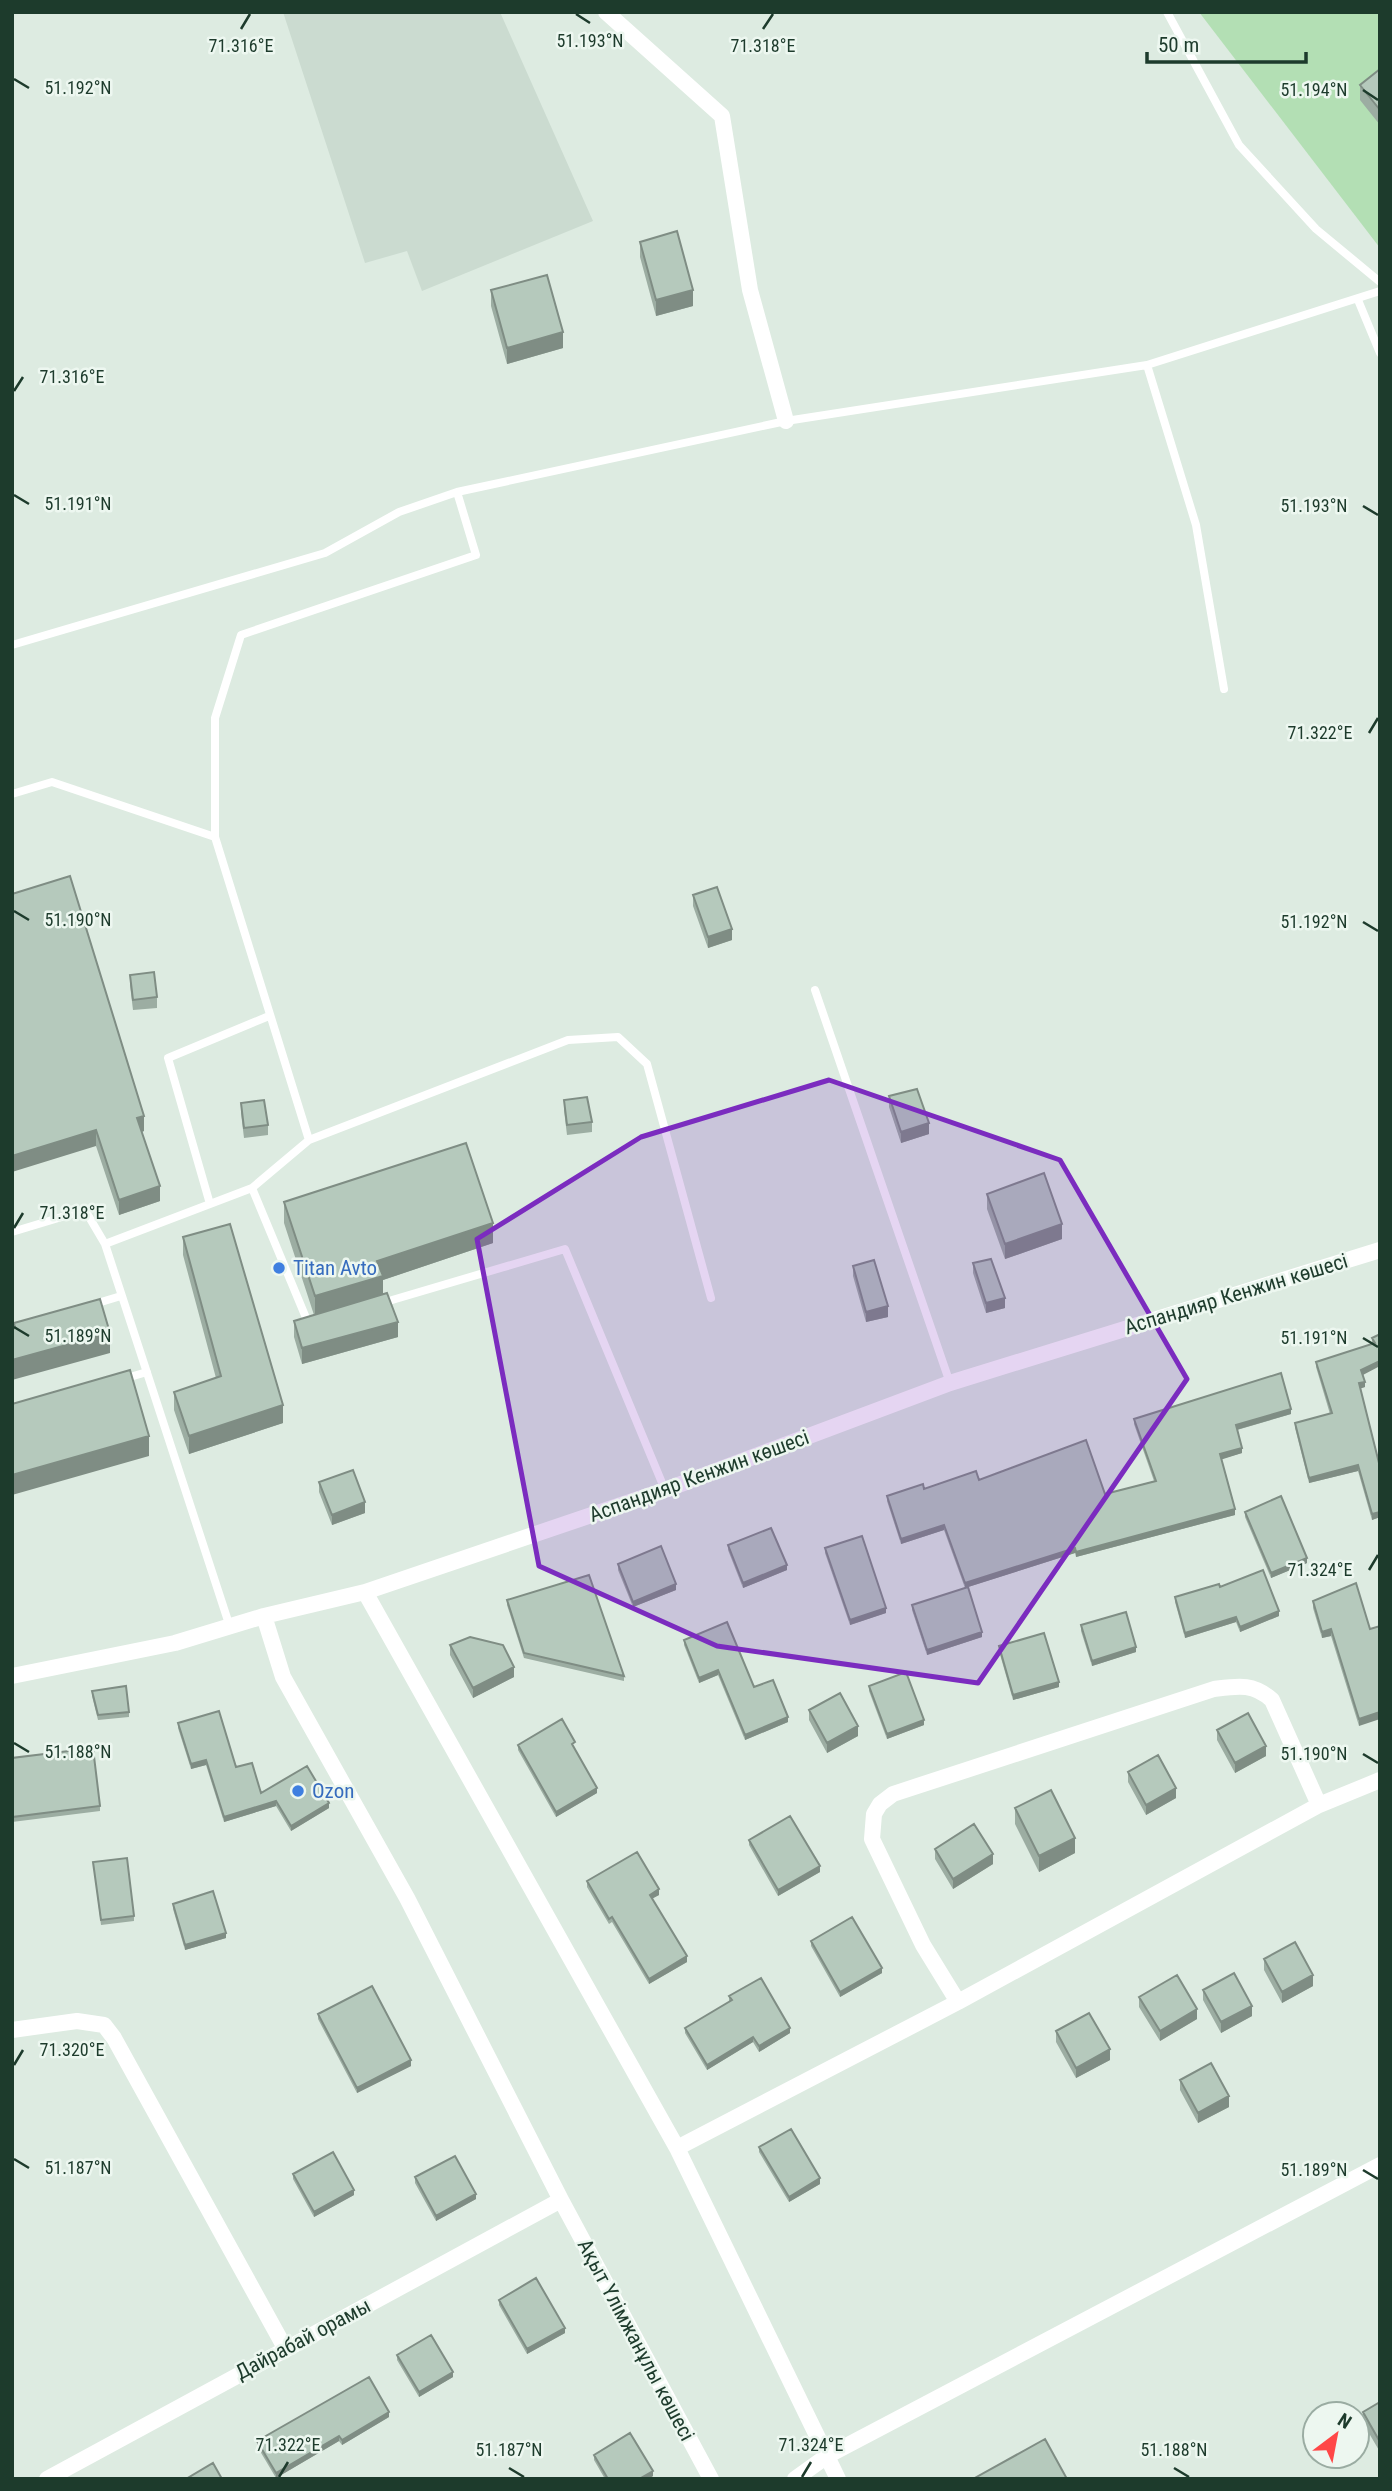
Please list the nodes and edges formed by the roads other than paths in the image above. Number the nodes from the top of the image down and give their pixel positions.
1 (606, 12) edge
2 (1167, 12) edge
3 (1380, 282) edge
4 (1380, 291) edge
5 (1358, 300) junction
6 (1380, 353) edge
7 (1147, 365) junction
8 (786, 421) junction
9 (457, 492) junction
10 (12, 645) edge
11 (1224, 689) dead end
12 (12, 794) edge
13 (215, 837) junction
14 (815, 990) dead end
15 (269, 1016) junction
16 (309, 1140) junction
17 (252, 1188) junction
18 (210, 1204) junction
19 (12, 1232) edge
20 (105, 1244) junction
21 (1380, 1250) edge
22 (121, 1296) junction
23 (711, 1298) dead end
24 (85, 1306) edge
25 (372, 1306) edge
26 (321, 1321) edge
27 (147, 1372) junction
28 (110, 1383) edge
29 (950, 1383) junction
30 (665, 1490) junction
31 (365, 1592) junction
32 (264, 1616) junction
33 (230, 1626) junction
34 (12, 1676) edge
35 (1380, 1780) edge
36 (1320, 1805) junction
37 (958, 2003) junction
38 (12, 2030) edge
39 (677, 2148) junction
40 (1380, 2165) edge
41 (561, 2200) junction
42 (285, 2348) junction
43 (827, 2456) junction
44 (47, 2479) edge
45 (711, 2479) edge
46 (795, 2479) edge
47 (838, 2479) edge

1 - 8 street
2 - 3 lane
4 - 5 lane
5 - 6 lane
5 - 7 lane
7 - 8 lane
7 - 11 lane
8 - 9 lane
9 - 10 lane
9 - 13 lane
12 - 13 lane
13 - 15 lane
14 - 29 lane
15 - 16 lane
15 - 18 lane
16 - 17 lane
16 - 23 lane
17 - 18 lane
17 - 26 lane
18 - 20 lane
19 - 20 lane
20 - 22 lane
21 - 29 street, Аспандияр Кенжин көшесі
22 - 24 lane
22 - 27 lane
25 - 30 lane
27 - 28 lane
27 - 33 lane
29 - 30 street, Аспандияр Кенжин көшесі
30 - 31 street, Аспандияр Кенжин көшесі
31 - 32 street, Аспандияр Кенжин көшесі
31 - 39 street
32 - 33 street, Аспандияр Кенжин көшесі
32 - 41 street, Ақыт Үлімжанұлы көшесі
33 - 34 street, Аспандияр Кенжин көшесі
35 - 36 street
36 - 37 street
36 - 37 street
37 - 39 street
38 - 42 street
39 - 43 street
40 - 43 street
41 - 42 street, Дайрабай орамы
41 - 45 street, Ақыт Үлімжанұлы көшесі
42 - 44 street, Дайрабай орамы
43 - 46 street
43 - 47 street

